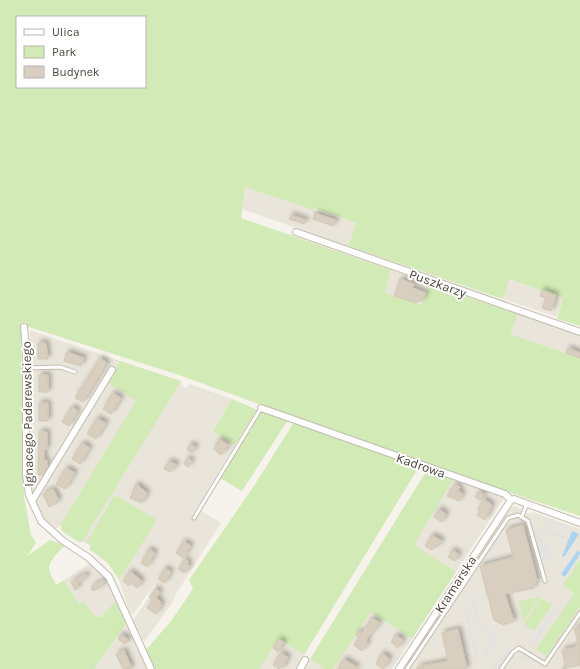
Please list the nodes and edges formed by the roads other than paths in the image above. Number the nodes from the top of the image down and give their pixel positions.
1 (296, 232) dead end
2 (24, 327) dead end
3 (580, 332) edge
4 (26, 368) junction
5 (112, 370) dead end
6 (75, 372) dead end
7 (261, 408) joint
8 (511, 500) junction
9 (32, 501) junction
10 (527, 504) junction
11 (522, 516) junction
12 (194, 518) dead end
13 (580, 523) edge
14 (545, 581) dead end
15 (580, 613) edge
16 (305, 660) dead end
17 (151, 669) edge
18 (300, 669) edge
19 (399, 669) edge
20 (407, 669) edge
21 (501, 669) edge

1 - 3 street, Puszkarzy
2 - 4 street, Ignacego Paderewskiego
4 - 6 lane
4 - 9 street, Ignacego Paderewskiego
5 - 9 street, Ignacego Paderewskiego
7 - 8 street, Kadrowa
7 - 12 lane
8 - 10 street, Kadrowa
8 - 19 street, Kramarska
9 - 17 street, Ignacego Paderewskiego
10 - 11 lane
10 - 13 street, Kadrowa
11 - 14 lane
11 - 20 lane
15 - 21 lane
16 - 18 street

